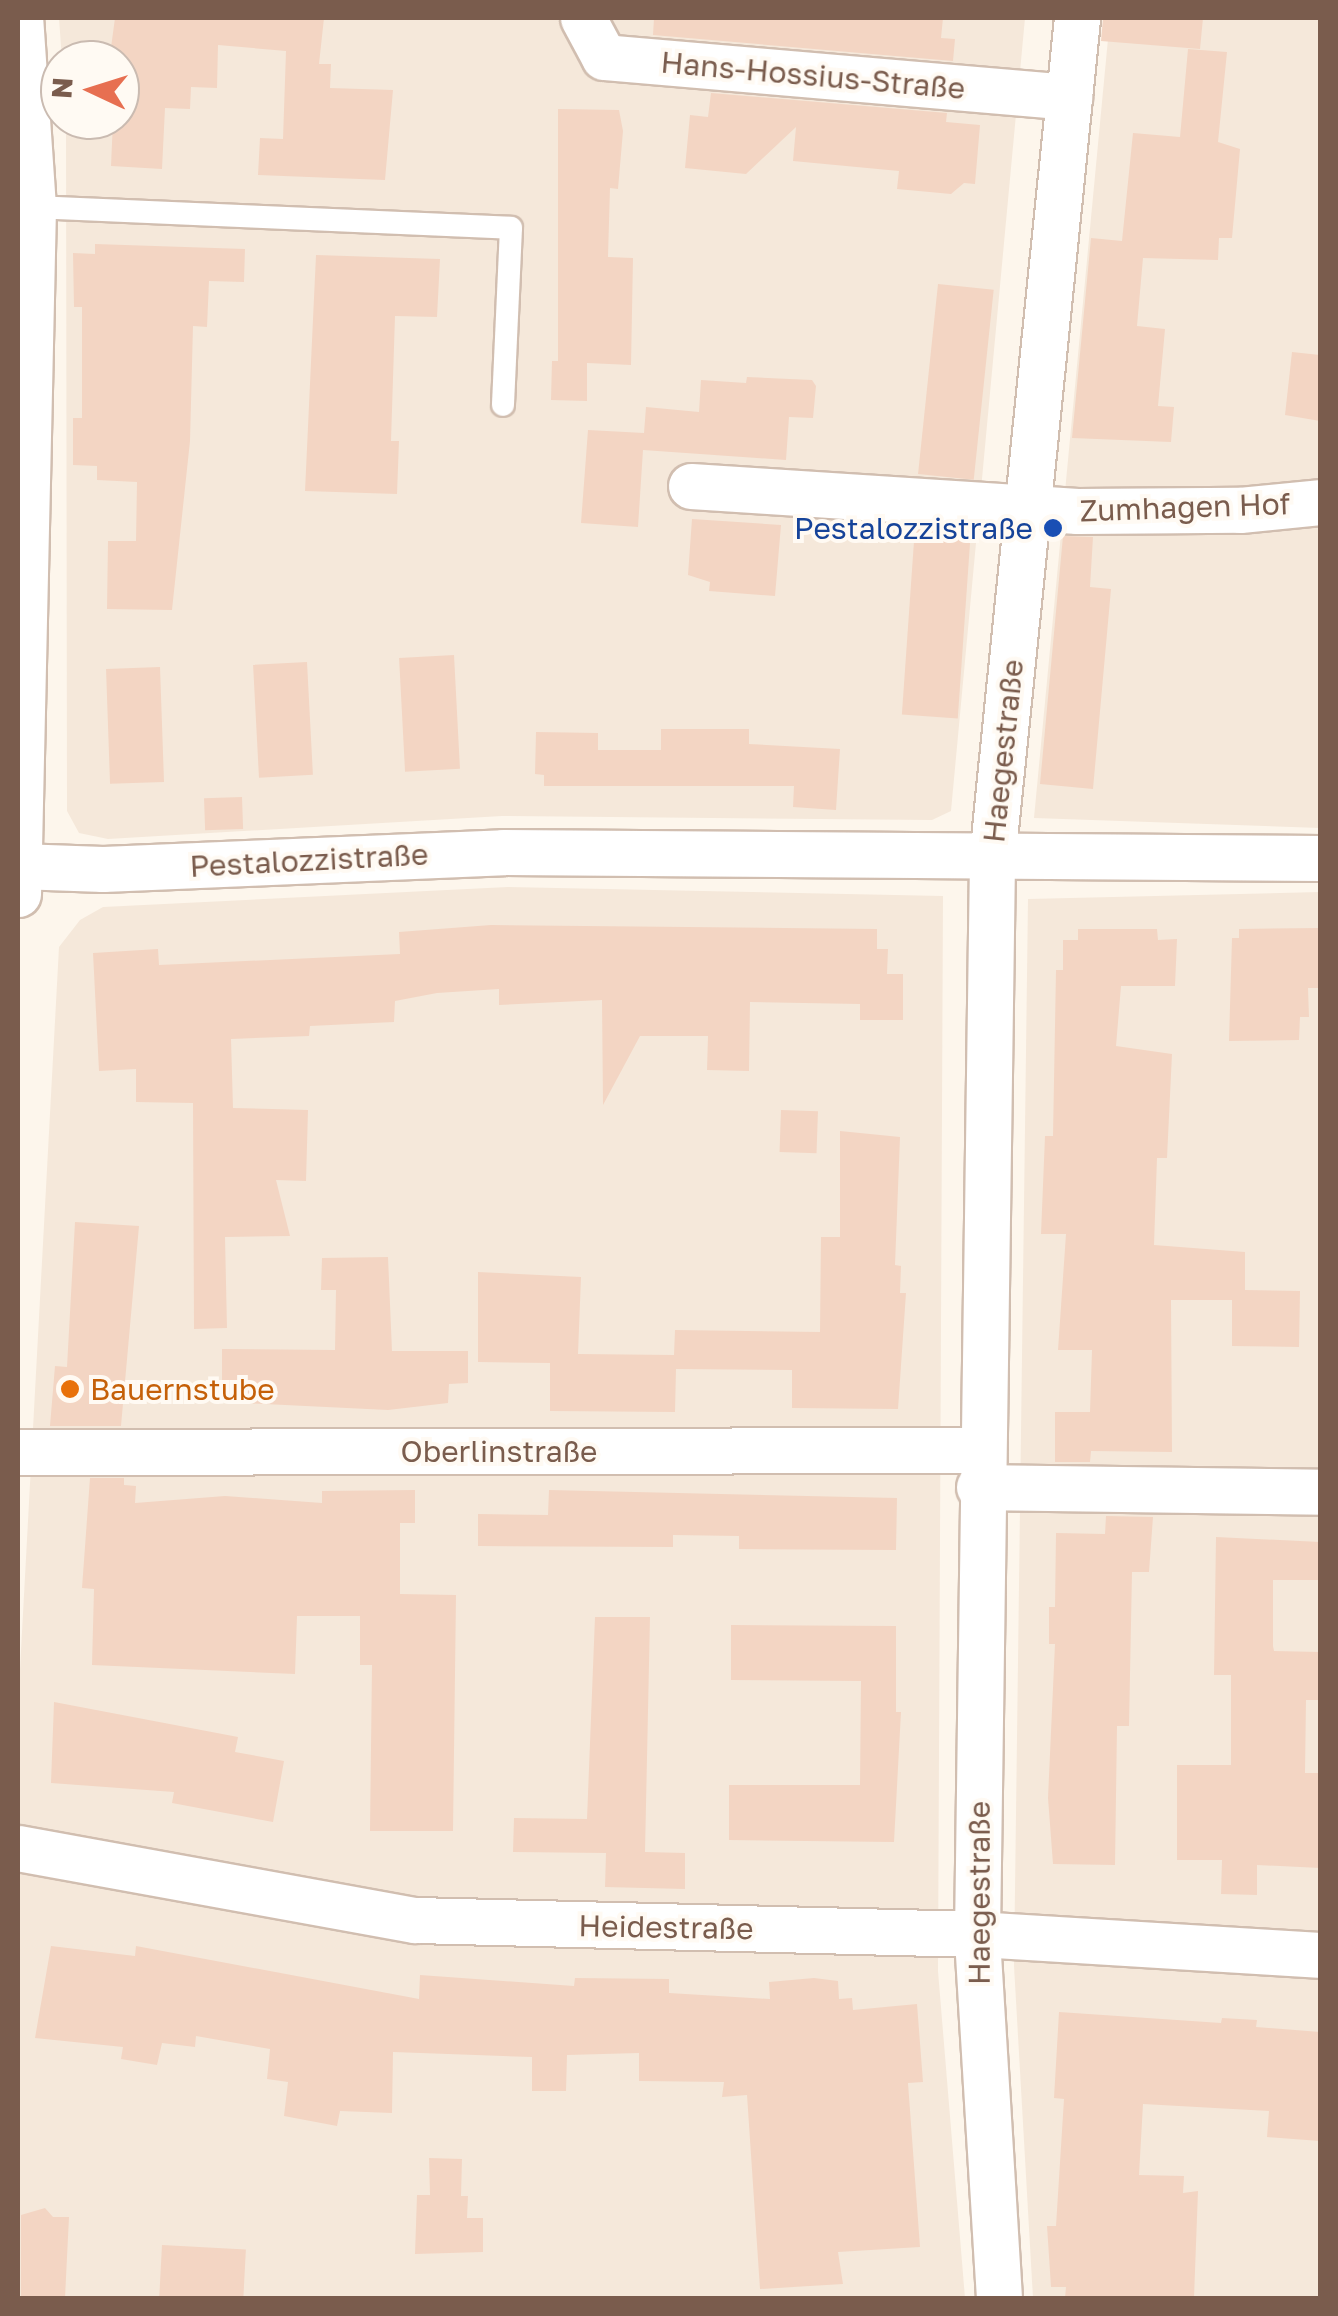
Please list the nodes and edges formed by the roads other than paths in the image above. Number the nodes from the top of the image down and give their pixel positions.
1 (582, 18) edge
2 (1077, 18) edge
3 (20, 40) edge
4 (1069, 97) junction
5 (32, 207) junction
6 (502, 405) dead end
7 (691, 486) dead end
8 (1320, 502) edge
9 (1029, 508) junction
10 (992, 858) junction
11 (1320, 858) edge
12 (18, 876) edge
13 (18, 1452) edge
14 (980, 1469) junction
15 (1320, 1492) edge
16 (18, 1848) edge
17 (977, 1934) junction
18 (1320, 1955) edge
19 (998, 2298) edge

1 - 4 street, Hans-Hossius-Straße
2 - 4 street, Haegestraße
3 - 5 street
4 - 9 street, Haegestraße
5 - 6 lane
5 - 12 street
7 - 9 street, Zumhagen Hof
8 - 9 street, Zumhagen Hof
9 - 10 street, Haegestraße
10 - 11 street, Pestalozzistraße
10 - 12 street, Pestalozzistraße
10 - 14 street, Haegestraße
13 - 14 street, Oberlinstraße
14 - 15 street
14 - 17 street, Haegestraße
16 - 17 street, Heidestraße
17 - 18 street, Heidestraße
17 - 19 street, Haegestraße

